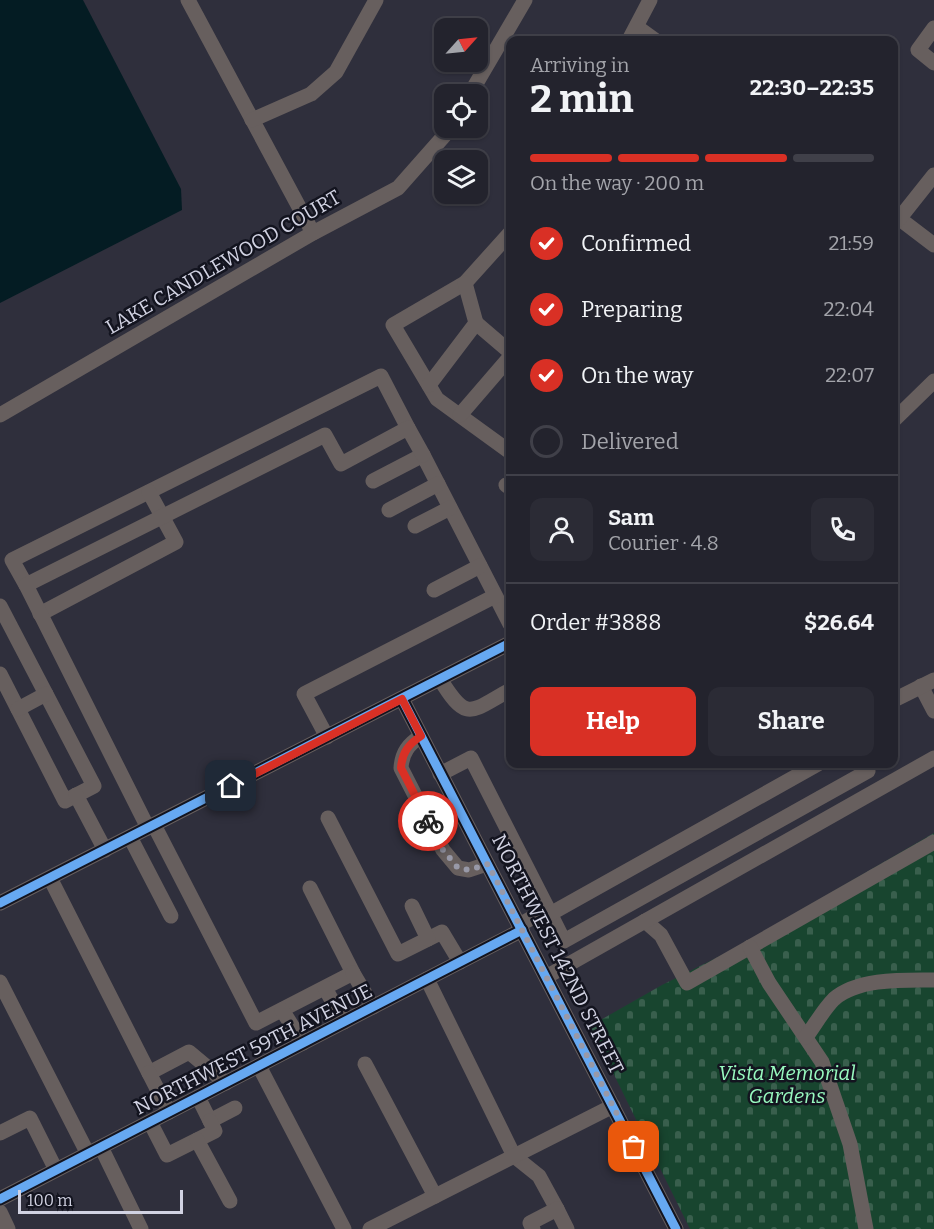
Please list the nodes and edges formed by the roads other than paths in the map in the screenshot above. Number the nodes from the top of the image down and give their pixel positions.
1 (189, 0) edge
2 (376, 0) edge
3 (525, 0) edge
4 (651, 0) edge
5 (934, 28) edge
6 (633, 34) edge
7 (934, 63) edge
8 (476, 84) edge
9 (252, 120) junction
10 (442, 138) edge
11 (934, 175) edge
12 (898, 214) edge
13 (898, 217) edge
14 (313, 233) junction
15 (506, 237) edge
16 (933, 242) edge
17 (465, 283) junction
18 (476, 323) junction
19 (506, 349) edge
20 (506, 362) edge
21 (934, 381) edge
22 (429, 385) junction
23 (0, 415) edge
24 (460, 416) junction
25 (898, 416) edge
26 (408, 428) junction
27 (506, 449) edge
28 (423, 455) junction
29 (374, 481) dead end
30 (438, 484) junction
31 (149, 492) junction
32 (450, 508) junction
33 (389, 510) dead end
34 (163, 516) junction
35 (415, 526) dead end
36 (480, 566) junction
37 (26, 585) junction
38 (434, 590) dead end
39 (495, 596) junction
40 (0, 606) edge
41 (40, 614) junction
42 (506, 617) edge
43 (506, 645) edge
44 (0, 674) edge
45 (440, 679) junction
46 (928, 683) edge
47 (506, 692) edge
48 (46, 694) junction
49 (898, 698) edge
50 (402, 699) junction
51 (18, 709) junction
52 (934, 711) edge
53 (421, 736) junction
54 (327, 737) junction
55 (934, 758) edge
56 (811, 768) edge
57 (866, 768) edge
58 (441, 774) junction
59 (76, 795) junction
60 (328, 818) dead end
61 (151, 827) junction
62 (130, 837) junction
63 (934, 842) edge
64 (105, 850) junction
65 (488, 864) junction
66 (50, 878) junction
67 (310, 888) dead end
68 (1, 900) edge
69 (412, 906) dead end
70 (549, 911) junction
71 (171, 916) dead end
72 (645, 921) junction
73 (520, 928) junction
74 (428, 939) junction
75 (750, 947) junction
76 (460, 962) junction
77 (352, 973) junction
78 (546, 977) junction
79 (427, 979) junction
80 (934, 980) edge
81 (0, 982) edge
82 (324, 988) junction
83 (373, 1007) junction
84 (282, 1010) junction
85 (344, 1022) junction
86 (806, 1037) junction
87 (303, 1043) junction
88 (364, 1064) dead end
89 (259, 1066) junction
90 (149, 1072) junction
91 (226, 1083) junction
92 (198, 1097) junction
93 (613, 1106) junction
94 (235, 1108) dead end
95 (169, 1112) junction
96 (210, 1121) junction
97 (150, 1122) junction
98 (0, 1133) edge
99 (197, 1140) junction
100 (94, 1150) junction
101 (514, 1156) junction
102 (56, 1170) junction
103 (435, 1196) junction
104 (0, 1199) edge
105 (230, 1202) dead end
106 (557, 1209) junction
107 (0, 1212) edge
108 (8, 1229) edge
109 (141, 1229) edge
110 (344, 1229) edge
111 (370, 1229) edge
112 (533, 1229) edge
113 (567, 1229) edge
114 (676, 1229) edge
115 (866, 1229) edge

1 - 9 street
2 - 9 street
3 - 8 street
4 - 6 street
5 - 7 street
9 - 14 street
10 - 14 street, LAKE CANDLEWOOD COURT
11 - 12 street
13 - 16 street
14 - 23 street, LAKE CANDLEWOOD COURT
15 - 17 street
17 - 18 street
17 - 22 street
18 - 19 street
18 - 22 street
20 - 24 street
21 - 25 street
22 - 24 street
24 - 27 street
26 - 28 street
26 - 31 street
26 - 34 street
28 - 29 street
28 - 30 street
30 - 32 street
30 - 33 street
31 - 34 street
31 - 37 street
32 - 35 street
32 - 36 street
34 - 37 street
34 - 41 street
36 - 38 street
36 - 39 street
37 - 41 street
39 - 42 street
39 - 54 street
40 - 48 street
41 - 61 street
43 - 45 street
44 - 51 street
45 - 47 street
45 - 50 street
46 - 49 street
46 - 52 street
48 - 51 street
48 - 59 street
50 - 53 street, NORTHWEST 142ND STREET
50 - 54 street
51 - 59 street
53 - 58 street, NORTHWEST 142ND STREET
53 - 65 street
54 - 61 street
55 - 72 street
56 - 70 street, NORTHWEST 59TH AVENUE
57 - 70 street
58 - 65 street, NORTHWEST 142ND STREET
58 - 70 street
59 - 64 street
60 - 74 street
61 - 62 street
61 - 84 street
62 - 64 street
62 - 71 street
63 - 75 street
64 - 66 street
65 - 73 street, NORTHWEST 142ND STREET
66 - 68 street
66 - 90 street
67 - 77 street
69 - 74 street
70 - 73 street, NORTHWEST 59TH AVENUE
72 - 75 street
72 - 78 street
73 - 76 street, NORTHWEST 59TH AVENUE
73 - 78 street, NORTHWEST 142ND STREET
74 - 76 street
75 - 86 street
76 - 79 street, NORTHWEST 59TH AVENUE
77 - 82 street
77 - 83 street
78 - 93 street, NORTHWEST 142ND STREET
79 - 83 street, NORTHWEST 59TH AVENUE
79 - 101 street
80 - 86 street
81 - 100 street
82 - 84 street
82 - 85 street
83 - 85 street, NORTHWEST 59TH AVENUE
84 - 87 street
85 - 87 street, NORTHWEST 59TH AVENUE
86 - 115 street
87 - 89 street, NORTHWEST 59TH AVENUE
88 - 103 street
89 - 91 street, NORTHWEST 59TH AVENUE
89 - 110 street
90 - 91 street
90 - 95 street
91 - 92 street, NORTHWEST 59TH AVENUE
92 - 95 street, NORTHWEST 59TH AVENUE
92 - 96 street
93 - 101 street
93 - 114 street, NORTHWEST 142ND STREET
94 - 96 street
95 - 97 street, NORTHWEST 59TH AVENUE
96 - 99 street
97 - 99 street
97 - 100 street, NORTHWEST 59TH AVENUE
98 - 102 street
99 - 105 street
100 - 102 street, NORTHWEST 59TH AVENUE
100 - 109 street
101 - 103 street
101 - 106 street
102 - 104 street, NORTHWEST 59TH AVENUE
103 - 111 street
106 - 112 street
106 - 113 street
107 - 108 street

